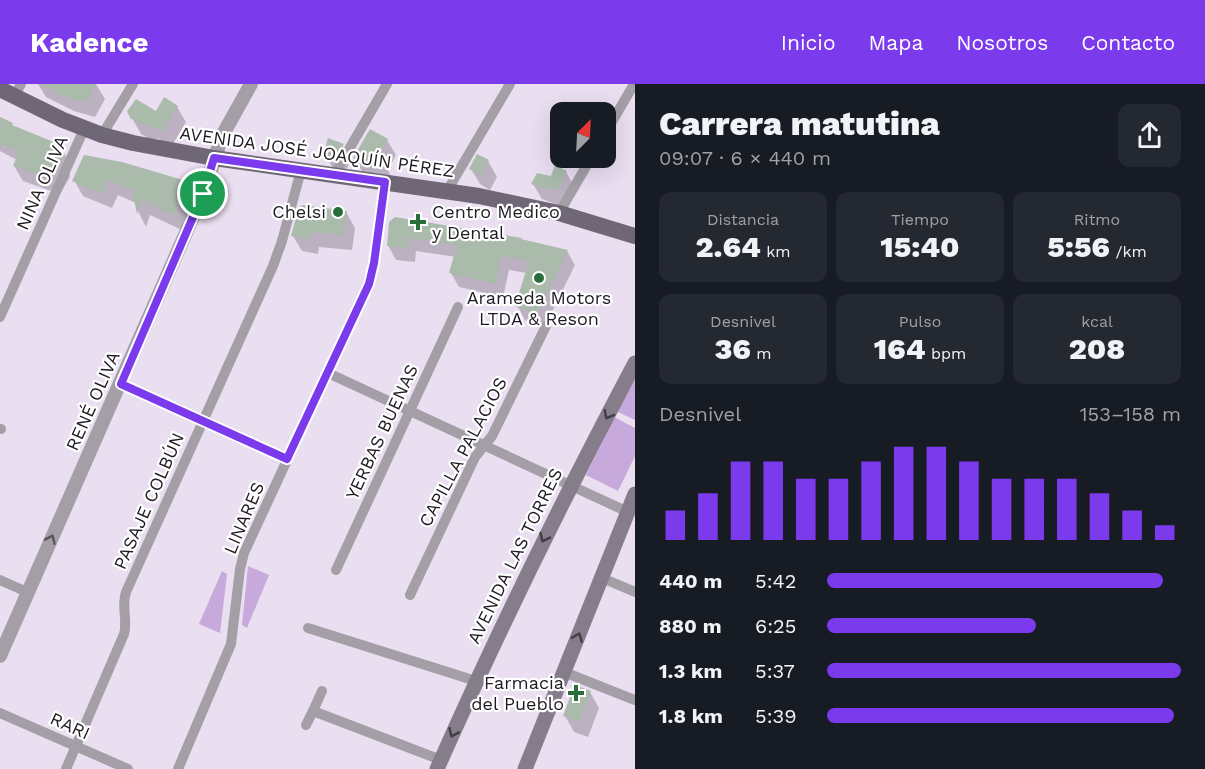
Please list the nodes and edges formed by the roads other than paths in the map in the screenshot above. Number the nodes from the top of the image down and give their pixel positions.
1 (133, 84) edge
2 (251, 84) edge
3 (387, 84) edge
4 (510, 84) edge
5 (634, 84) edge
6 (12, 90) edge
7 (616, 115) edge
8 (84, 129) junction
9 (102, 135) junction
10 (214, 158) junction
11 (585, 168) edge
12 (301, 170) junction
13 (334, 175) junction
14 (385, 182) junction
15 (447, 191) junction
16 (559, 213) junction
17 (635, 236) edge
18 (458, 308) dead end
19 (0, 317) edge
20 (546, 326) dead end
21 (635, 363) edge
22 (328, 373) junction
23 (121, 384) junction
24 (410, 411) junction
25 (203, 421) junction
26 (484, 445) junction
27 (287, 459) junction
28 (570, 485) junction
29 (635, 494) edge
30 (628, 512) junction
31 (336, 570) dead end
32 (602, 578) junction
33 (0, 580) edge
34 (27, 592) junction
35 (635, 592) edge
36 (410, 595) dead end
37 (308, 628) dead end
38 (0, 656) edge
39 (564, 672) junction
40 (476, 681) junction
41 (322, 692) dead end
42 (635, 700) edge
43 (313, 711) junction
44 (0, 713) edge
45 (306, 725) dead end
46 (76, 746) junction
47 (439, 764) edge
48 (66, 769) edge
49 (128, 769) edge
50 (178, 769) edge
51 (525, 769) edge

1 - 9 street
2 - 10 street, RENÉ OLIVA
3 - 13 street
4 - 15 street
5 - 7 street
6 - 8 main road, AVENIDA JOSÉ JOAQUÍN PÉREZ
8 - 9 main road, AVENIDA JOSÉ JOAQUÍN PÉREZ
8 - 19 street, NINA OLIVA
9 - 10 main road, AVENIDA JOSÉ JOAQUÍN PÉREZ
10 - 12 main road, AVENIDA JOSÉ JOAQUÍN PÉREZ
10 - 23 street, RENÉ OLIVA
11 - 16 street
12 - 13 main road, AVENIDA JOSÉ JOAQUÍN PÉREZ
12 - 25 street, PASAJE COLBÚN
13 - 14 main road, AVENIDA JOSÉ JOAQUÍN PÉREZ
14 - 15 main road, AVENIDA JOSÉ JOAQUÍN PÉREZ
14 - 22 street, LINARES
15 - 16 main road, AVENIDA JOSÉ JOAQUÍN PÉREZ
16 - 17 main road, AVENIDA JOSÉ JOAQUÍN PÉREZ
18 - 24 street, YERBAS BUENAS
20 - 26 street, CAPILLA PALACIOS
21 -> 28 main road, AVENIDA LAS TORRES
22 - 24 street
22 - 27 street, LINARES
23 - 25 street
34 -> 23 street, RENÉ OLIVA
24 - 26 street
24 - 31 street, YERBAS BUENAS
25 - 27 street
25 - 46 street, PASAJE COLBÚN
26 - 28 street
26 - 36 street, CAPILLA PALACIOS
27 - 50 street, LINARES
28 - 30 street
28 -> 40 main road, AVENIDA LAS TORRES
29 - 30 main road
30 - 32 main road
32 - 35 street
39 -> 32 main road
33 - 34 street
34 - 38 street, RENÉ OLIVA
37 - 40 street
39 - 42 street
39 - 51 main road
40 -> 47 main road, AVENIDA LAS TORRES
41 - 43 street
43 - 45 street
43 - 47 street
44 - 46 street, RARI
46 - 48 street, PASAJE COLBÚN
46 - 49 street, RARI

